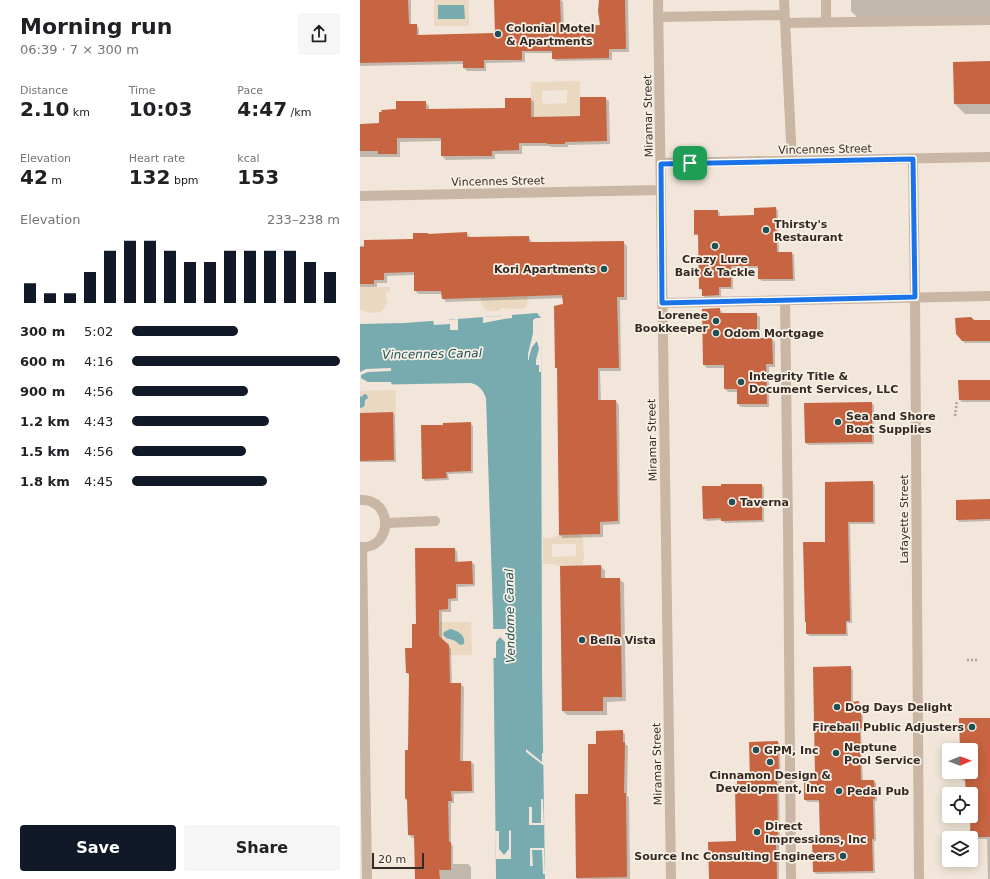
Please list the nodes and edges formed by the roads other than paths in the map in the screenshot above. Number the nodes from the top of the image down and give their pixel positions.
1 (658, 0) edge
2 (784, 0) edge
3 (826, 0) edge
4 (658, 17) junction
5 (785, 19) junction
6 (990, 20) edge
7 (826, 22) junction
8 (990, 157) edge
9 (913, 159) junction
10 (792, 161) junction
11 (661, 164) junction
12 (661, 190) junction
13 (360, 196) edge
14 (990, 296) edge
15 (915, 297) junction
16 (785, 300) junction
17 (662, 303) junction
18 (360, 500) edge
19 (435, 521) dead end
20 (386, 523) junction
21 (361, 547) edge
22 (367, 879) edge
23 (671, 879) edge
24 (791, 879) edge
25 (919, 879) edge

1 - 4 street, Miramar Street
2 - 5 street
3 - 7 street
4 - 5 street
4 - 11 street, Miramar Street
5 - 7 street
5 - 10 street
6 - 7 street
8 - 9 street, Vincennes Street
9 - 10 street, Vincennes Street
9 - 15 street, Lafayette Street
10 - 11 street, Vincennes Street
11 - 12 street, Miramar Street
12 - 13 street, Vincennes Street
12 - 17 street, Miramar Street
14 - 15 street
15 - 16 street
15 - 25 street, Lafayette Street
16 - 17 street
16 - 24 street
17 - 23 street, Miramar Street
18 - 20 street
19 - 20 street
20 - 21 street
21 - 22 street

